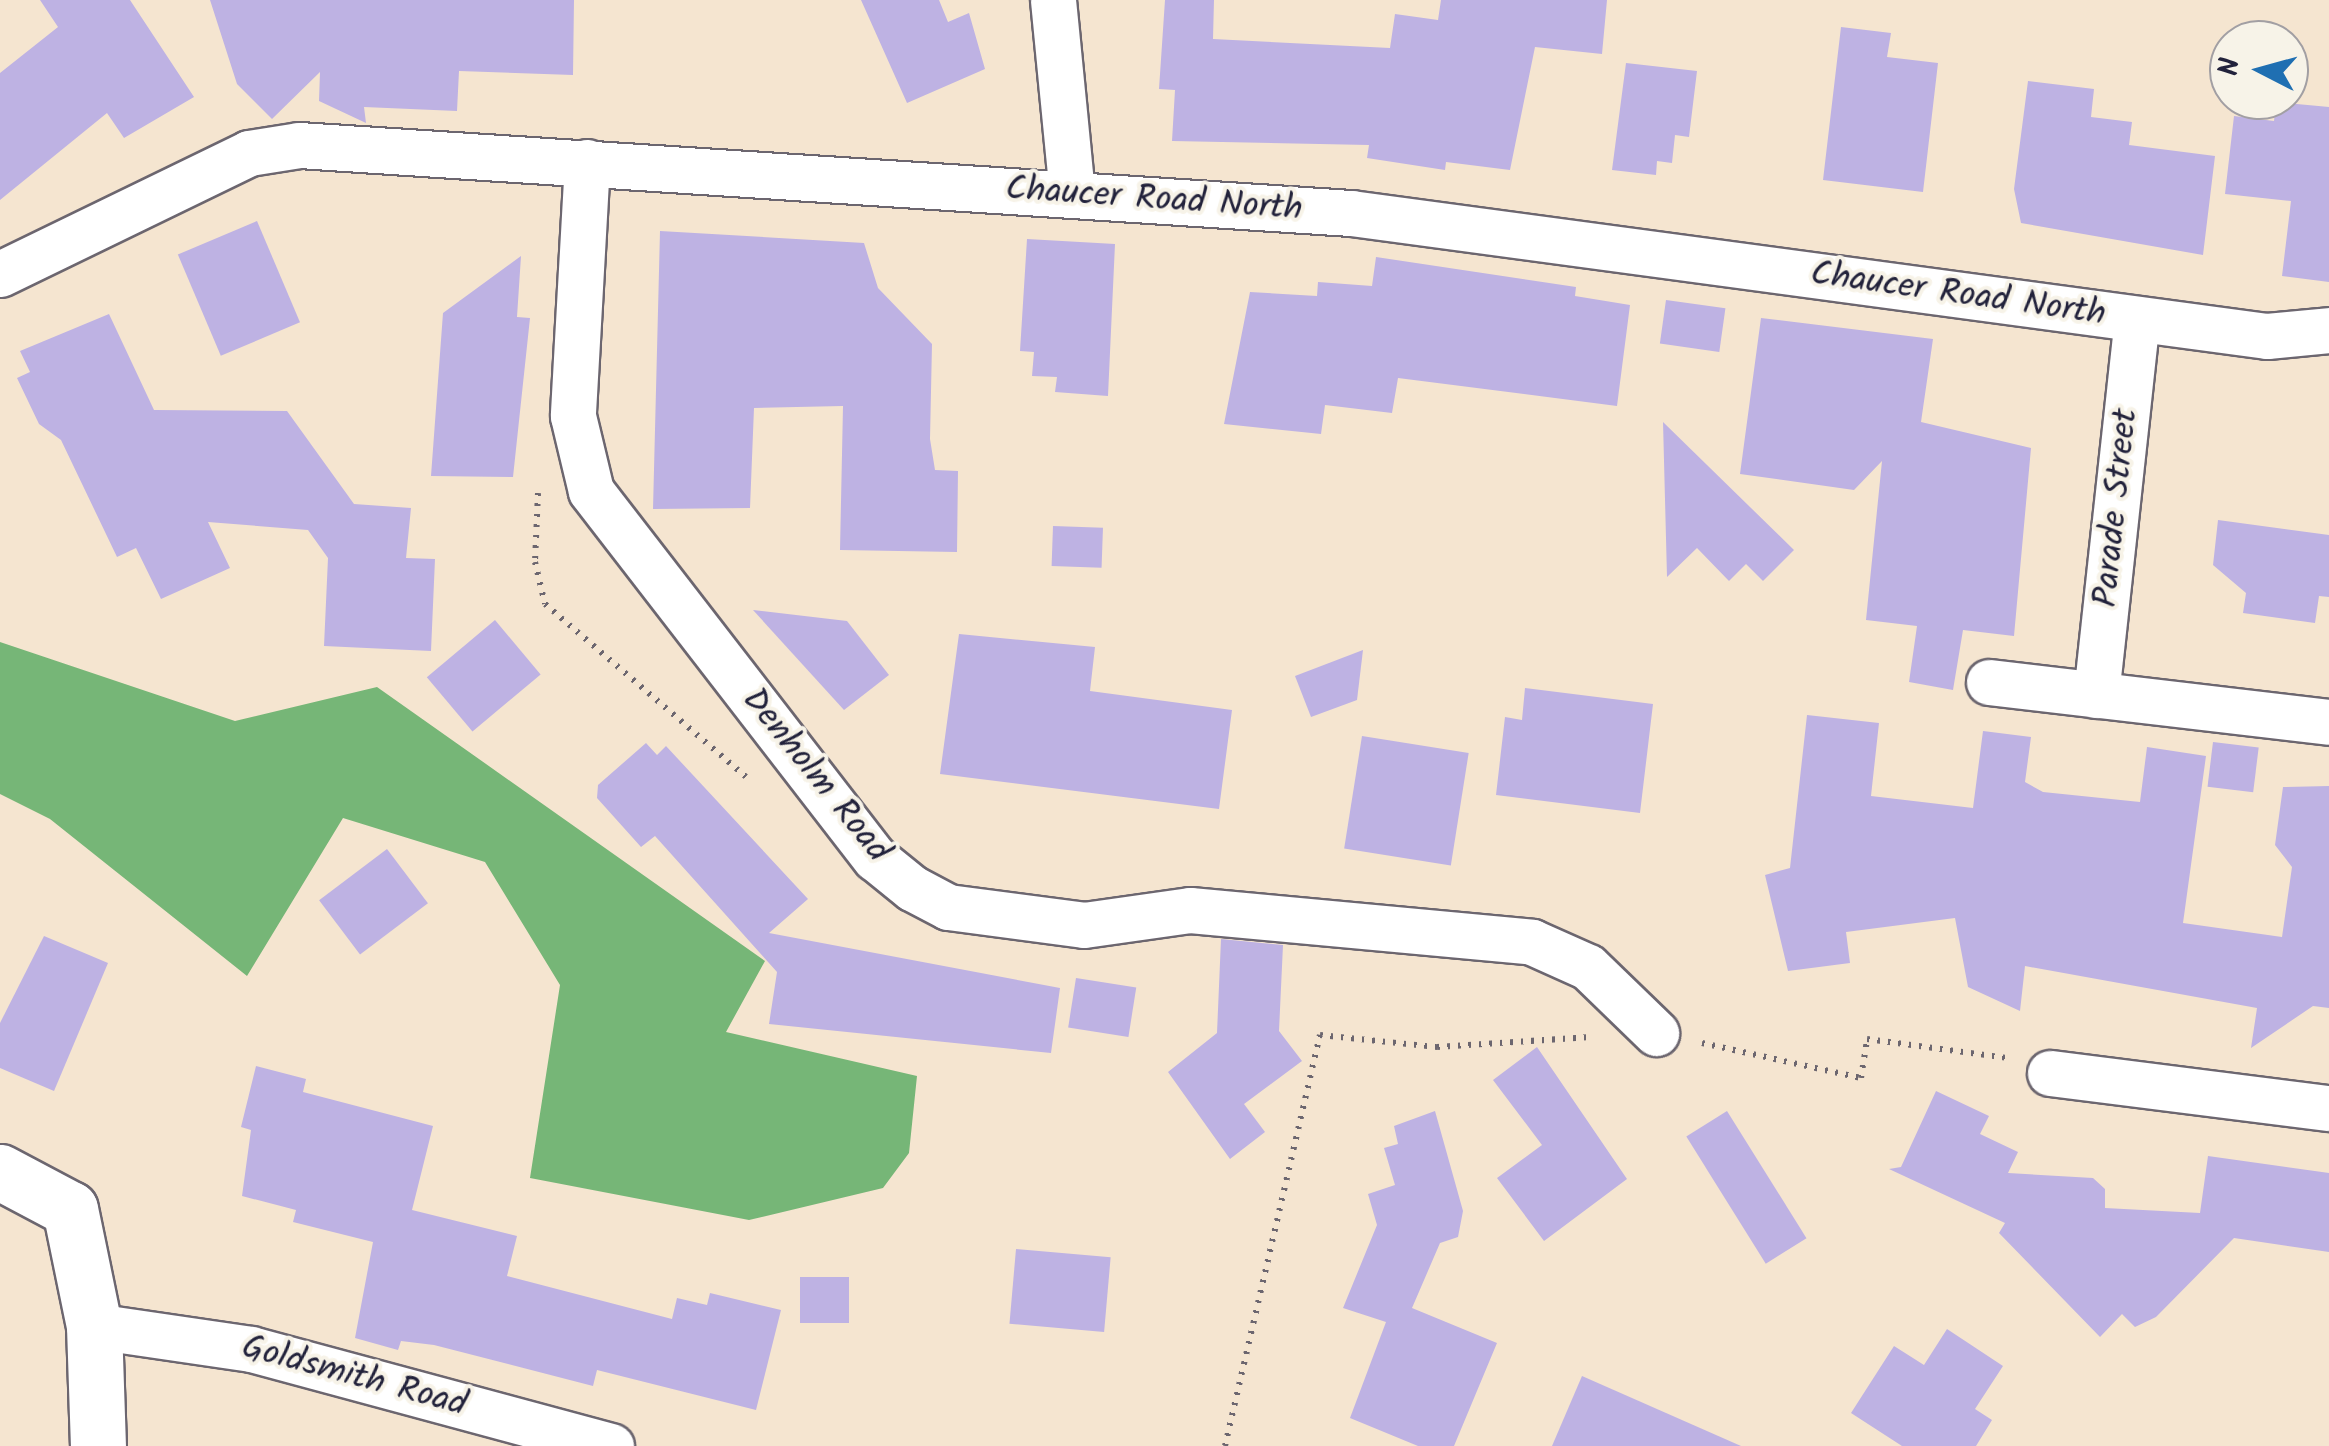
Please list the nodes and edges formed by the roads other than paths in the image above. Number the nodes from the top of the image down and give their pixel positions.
1 (1053, 0) edge
2 (587, 162) junction
3 (1072, 194) junction
4 (0, 274) edge
5 (2137, 320) junction
6 (2329, 330) edge
7 (1988, 682) dead end
8 (2096, 695) junction
9 (2329, 722) edge
10 (1656, 1033) road end
11 (2050, 1073) road end
12 (2329, 1108) edge
13 (0, 1172) edge
14 (94, 1326) junction
15 (98, 1446) edge
16 (611, 1446) edge

1 - 3 street
2 - 3 street, Chaucer Road North
2 - 4 street, Chaucer Road North
2 - 10 street, Denholm Road
3 - 5 street, Chaucer Road North
5 - 6 street, Chaucer Road North
5 - 8 street, Parade Street
7 - 8 street
8 - 9 street
11 - 12 street
13 - 14 street
14 - 15 street
14 - 16 street, Goldsmith Road

